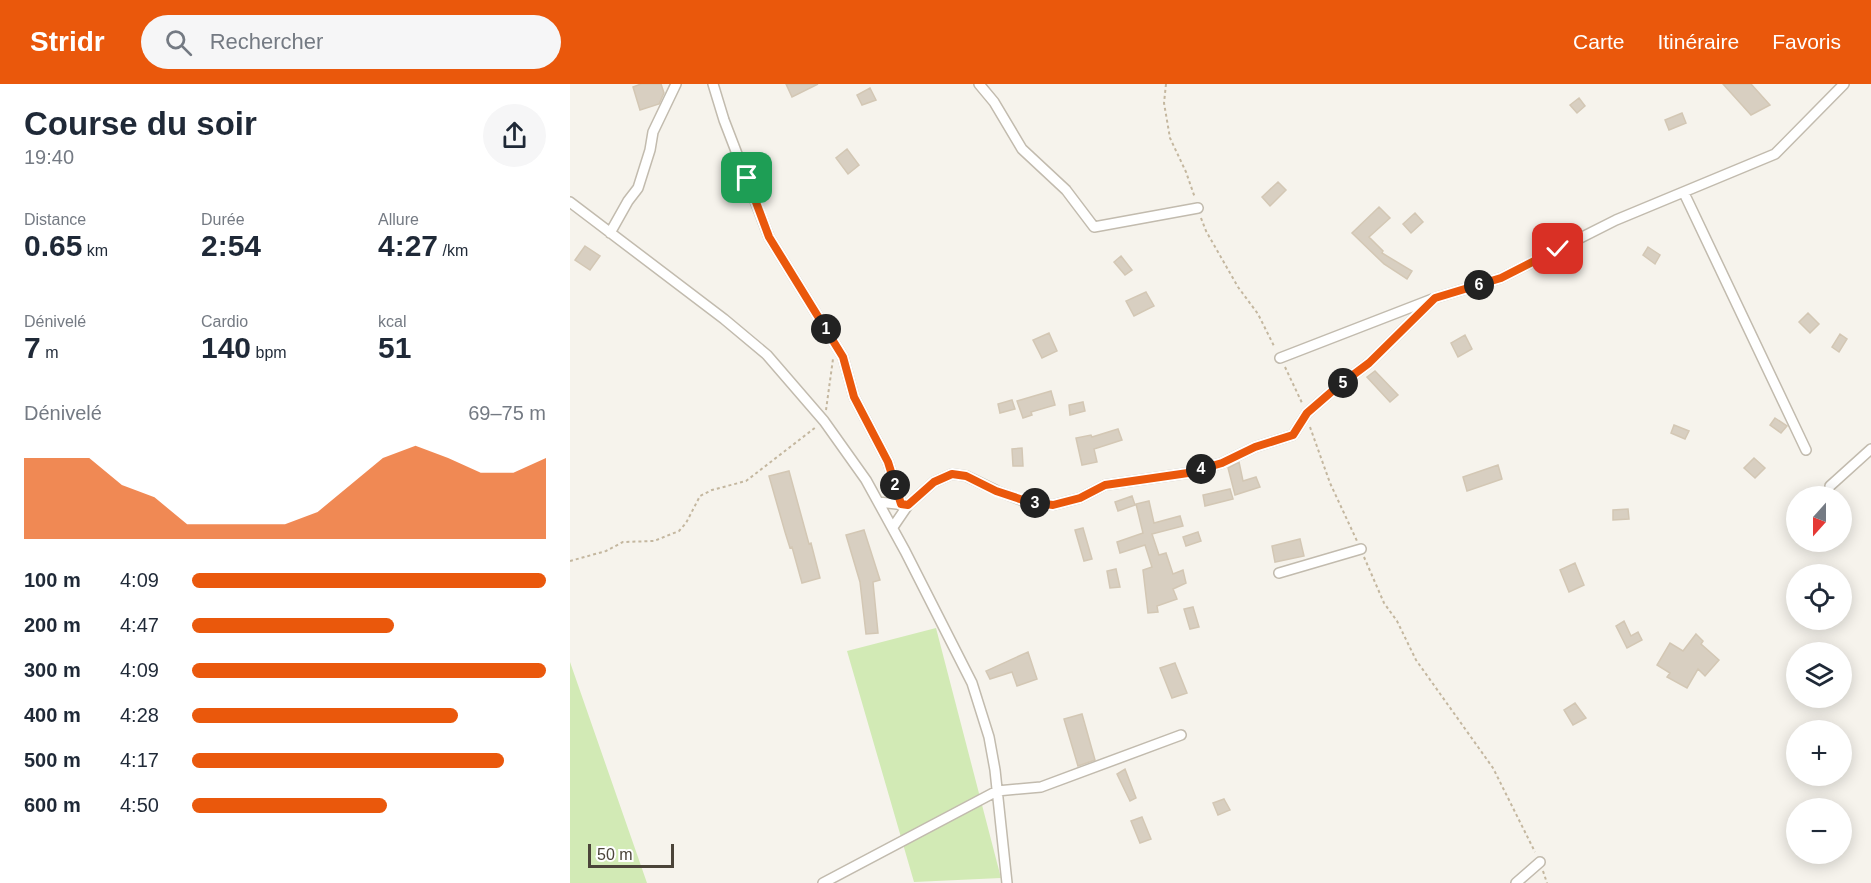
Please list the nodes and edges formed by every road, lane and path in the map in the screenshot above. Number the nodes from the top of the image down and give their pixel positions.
1 (676, 84) edge
2 (713, 84) edge
3 (979, 84) edge
4 (1166, 84) edge
5 (1844, 84) edge
6 (1684, 193) junction
7 (570, 202) edge
8 (1198, 207) junction
9 (610, 233) junction
10 (1435, 298) junction
11 (836, 345) junction
12 (1280, 358) junction
13 (1307, 413) junction
14 (824, 421) junction
15 (1871, 449) edge
16 (1806, 450) dead end
17 (1830, 486) dead end
18 (878, 502) junction
19 (904, 505) junction
20 (893, 527) junction
21 (1361, 549) junction
22 (570, 561) edge
23 (1279, 573) dead end
24 (1182, 735) dead end
25 (997, 790) junction
26 (1540, 862) junction
27 (823, 883) edge
28 (1007, 883) edge
29 (1516, 883) edge
30 (1547, 883) edge

1 - 9 street
2 - 11 street
3 - 8 street
4 - 8 path
5 - 6 street
6 - 10 street
6 - 16 street
7 - 9 street
8 - 12 path
9 - 14 street
10 - 12 street
10 - 13 street
11 - 14 path
11 - 19 street
12 - 13 path
13 - 19 street
13 - 21 path
14 - 18 street
14 - 22 path
15 - 17 street
18 - 19 street
18 - 20 street
19 - 20 street
20 - 25 street
21 - 23 street
21 - 26 path
24 - 25 street
25 - 27 street
25 - 28 street
26 - 29 street
26 - 30 path

